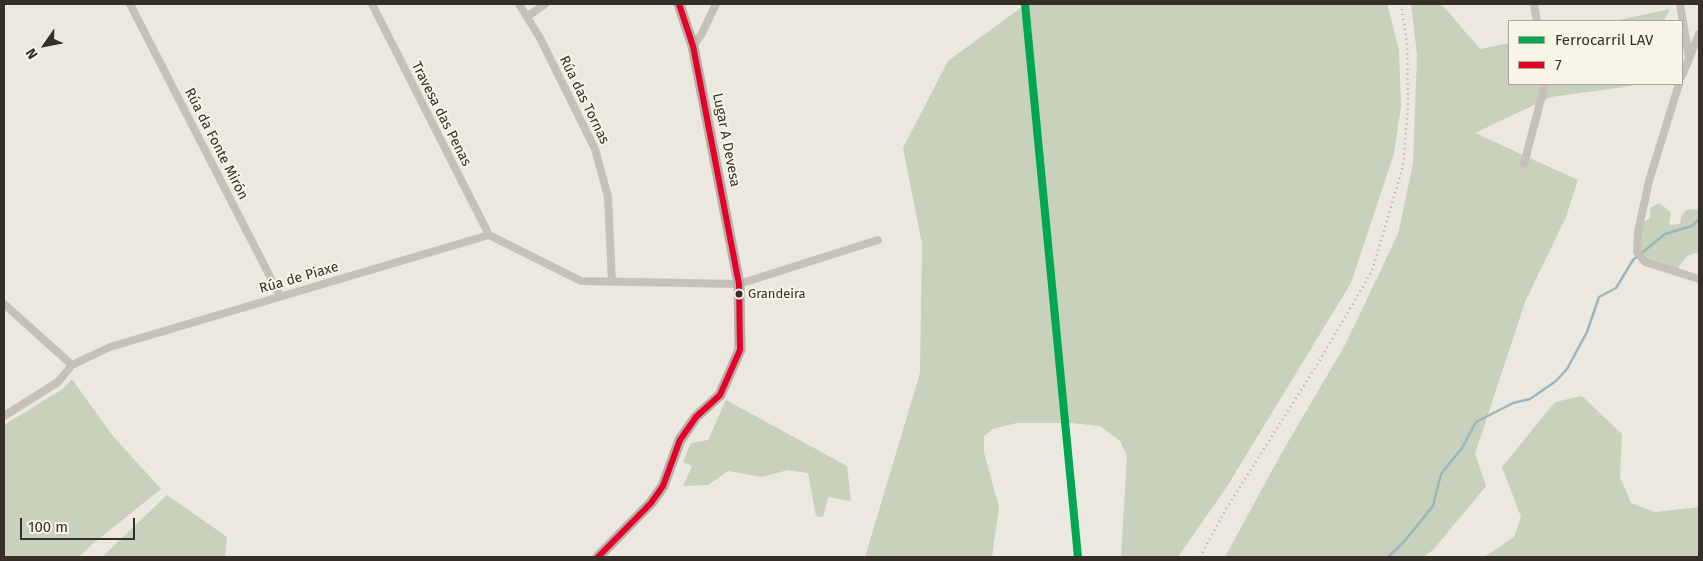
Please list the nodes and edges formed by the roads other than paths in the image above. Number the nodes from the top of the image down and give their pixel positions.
1 (130, 4) edge
2 (372, 4) edge
3 (519, 4) edge
4 (545, 4) edge
5 (678, 4) edge
6 (716, 4) edge
7 (1534, 4) edge
8 (1680, 4) edge
9 (528, 16) junction
10 (1537, 20) edge
11 (1683, 20) edge
12 (1683, 22) edge
13 (1699, 34) edge
14 (693, 46) junction
15 (1689, 58) junction
16 (1683, 73) edge
17 (1545, 85) edge
18 (1679, 85) edge
19 (1524, 164) dead end
20 (489, 235) junction
21 (878, 240) dead end
22 (1699, 279) edge
23 (612, 282) junction
24 (739, 284) junction
25 (280, 296) junction
26 (4, 304) edge
27 (72, 365) junction
28 (4, 416) edge
29 (598, 557) edge

1 - 25 street, Rúa da Fonte Mirón
2 - 20 street, Travesa das Penas
3 - 9 street, Rúa das Tornas
4 - 9 street
5 - 14 street, Lugar A Devesa
6 - 14 street
7 - 10 street
8 - 11 street
9 - 23 street, Rúa das Tornas
12 - 15 street
13 - 15 street
14 - 24 street, Lugar A Devesa
15 - 16 street
17 - 19 street
18 - 22 street
20 - 23 street
20 - 25 street, Rúa de Piaxe
21 - 24 street
23 - 24 street
24 - 29 street, Lugar A Devesa
25 - 27 street, Rúa de Piaxe
26 - 27 street
27 - 28 street, Rúa de Piaxe

